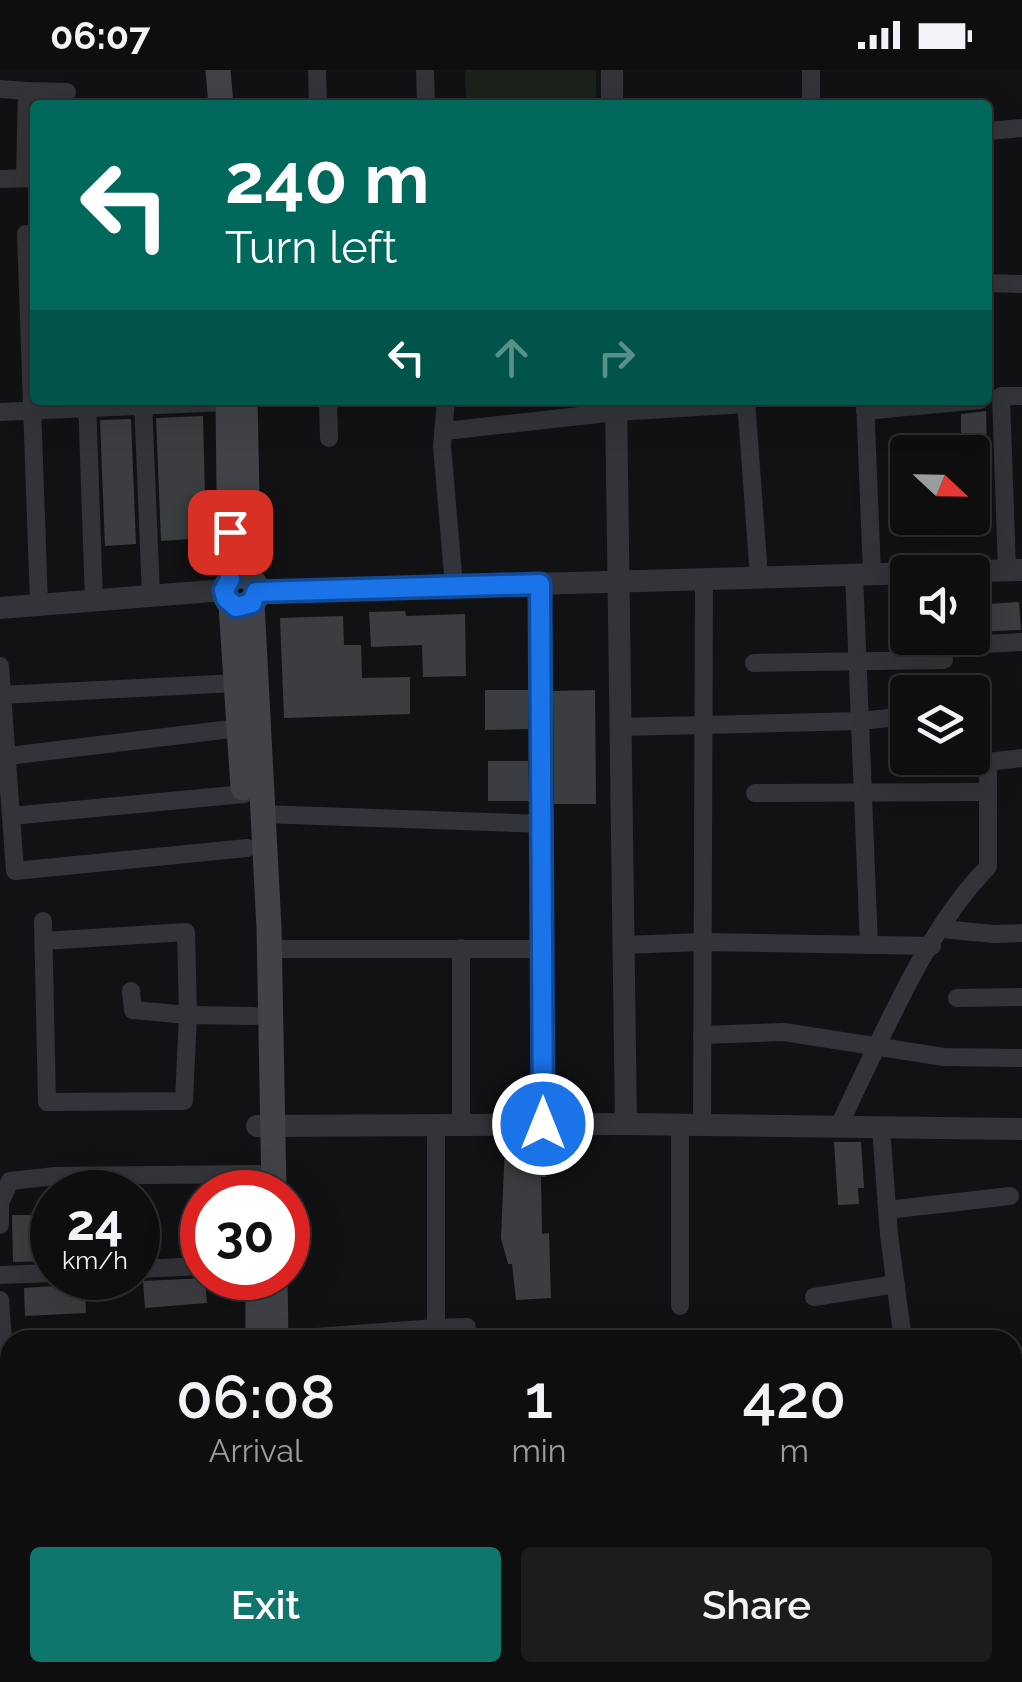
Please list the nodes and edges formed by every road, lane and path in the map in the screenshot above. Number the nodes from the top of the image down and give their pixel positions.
1 (218, 70) edge
2 (235, 70) edge
3 (317, 70) edge
4 (425, 70) edge
5 (612, 70) edge
6 (811, 70) edge
7 (0, 89) edge
8 (26, 92) junction
9 (67, 92) dead end
10 (220, 100) edge
11 (236, 100) edge
12 (318, 100) edge
13 (426, 100) edge
14 (612, 100) edge
15 (812, 100) edge
16 (1022, 128) edge
17 (992, 131) edge
18 (30, 178) edge
19 (0, 179) edge
20 (26, 234) dead end
21 (992, 283) edge
22 (1022, 284) edge
23 (30, 375) edge
24 (1022, 396) edge
25 (992, 398) edge
26 (31, 405) edge
27 (78, 405) edge
28 (87, 405) edge
29 (143, 405) edge
30 (234, 405) edge
31 (328, 405) edge
32 (446, 405) edge
33 (648, 405) edge
34 (746, 405) edge
35 (894, 405) edge
36 (990, 405) edge
37 (616, 406) edge
38 (866, 406) edge
39 (31, 410) junction
40 (0, 412) edge
41 (446, 432) junction
42 (330, 438) dead end
43 (1014, 570) edge
44 (863, 573) junction
45 (759, 577) junction
46 (704, 578) junction
47 (618, 581) junction
48 (540, 584) junction
49 (454, 586) junction
50 (240, 591) junction
51 (150, 596) junction
52 (94, 600) junction
53 (39, 604) junction
54 (0, 608) edge
55 (1022, 642) edge
56 (754, 663) dead end
57 (858, 664) junction
58 (0, 666) edge
59 (236, 683) junction
60 (1, 695) edge
61 (890, 718) edge
62 (860, 722) junction
63 (620, 727) junction
64 (703, 727) junction
65 (239, 728) junction
66 (3, 757) edge
67 (1022, 758) edge
68 (862, 791) junction
69 (754, 792) dead end
70 (988, 792) junction
71 (244, 794) junction
72 (262, 814) junction
73 (11, 816) junction
74 (542, 824) junction
75 (247, 848) junction
76 (43, 921) dead end
77 (942, 929) junction
78 (1022, 933) edge
79 (44, 941) junction
80 (703, 942) junction
81 (869, 944) junction
82 (623, 945) junction
83 (932, 946) junction
84 (269, 948) junction
85 (461, 948) junction
86 (542, 948) junction
87 (131, 991) dead end
88 (1022, 997) edge
89 (957, 998) dead end
90 (188, 1015) junction
91 (254, 1016) junction
92 (702, 1035) junction
93 (878, 1046) junction
94 (1022, 1058) edge
95 (436, 1124) junction
96 (462, 1124) junction
97 (543, 1124) junction
98 (626, 1124) junction
99 (691, 1124) junction
100 (265, 1126) junction
101 (838, 1127) junction
102 (881, 1127) junction
103 (1022, 1129) edge
104 (264, 1170) edge
105 (180, 1182) edge
106 (1010, 1196) dead end
107 (887, 1210) junction
108 (0, 1225) edge
109 (30, 1274) edge
110 (0, 1276) edge
111 (896, 1284) junction
112 (0, 1286) edge
113 (814, 1297) dead end
114 (1, 1300) edge
115 (258, 1300) edge
116 (275, 1300) edge
117 (680, 1306) dead end
118 (467, 1327) dead end
119 (436, 1328) junction
120 (3, 1330) edge
121 (258, 1330) edge
122 (276, 1330) edge
123 (409, 1330) edge
124 (902, 1330) edge

1 - 10 main road
2 - 11 main road
3 - 12 street
4 - 13 street
5 - 14 street
6 - 15 street
7 - 8 street
8 - 9 street
8 - 18 street
16 - 17 street
18 - 19 street
20 - 23 street
21 - 22 street
24 - 25 street
26 - 39 street
27 - 39 street
28 - 52 street
29 - 51 street
30 - 50 main road
31 - 42 street
32 - 41 street
33 - 37 street
34 - 45 street
35 - 38 street
36 - 43 street
37 - 41 street
37 - 47 street
38 - 44 street
39 - 40 street
39 - 53 street
41 - 49 street
43 - 44 street
44 - 45 street
44 - 57 street
45 - 46 street
46 - 47 street
46 - 64 street
47 - 48 street
47 - 63 street
48 - 49 street
48 - 74 street
49 - 50 street
50 - 51 street
50 - 59 main road
50 - 72 main road
51 - 52 street
52 - 53 street
53 - 54 street
55 - 57 street
56 - 57 street
57 - 62 street
58 - 60 street
59 - 60 street
59 - 65 main road
60 - 66 street
61 - 62 street
62 - 64 street
62 - 68 street
63 - 64 street
63 - 82 street
64 - 80 street
65 - 66 street
65 - 71 main road
66 - 73 street
67 - 70 street
68 - 69 street
68 - 70 street
68 - 81 street
70 - 77 street
71 - 73 street
71 - 75 main road
72 - 74 street
72 - 84 main road
73 - 75 street
74 - 86 street
75 - 91 main road
76 - 79 street
77 - 78 street
77 - 83 street
79 - 90 street
79 - 90 street
80 - 81 street
80 - 82 street
80 - 92 street
81 - 83 street
82 - 98 street
83 - 93 street
84 - 85 street
84 - 100 main road
85 - 86 street
85 - 96 street
86 - 97 street
87 - 90 street
88 - 89 street
90 - 91 street
91 - 100 main road
92 - 93 street
92 - 99 street
93 - 94 street
93 - 101 street
95 - 96 street
95 - 100 street
95 - 119 street
96 - 97 street
97 - 98 street
98 - 99 street
99 - 101 street
99 - 117 street
100 - 104 main road
101 - 102 street
102 - 103 street
102 - 107 street
105 - 108 street
106 - 107 street
107 - 111 street
109 - 110 street
111 - 113 street
111 - 124 street
112 - 114 street
114 - 120 street
115 - 121 main road
116 - 122 main road
118 - 119 street
119 - 123 street

